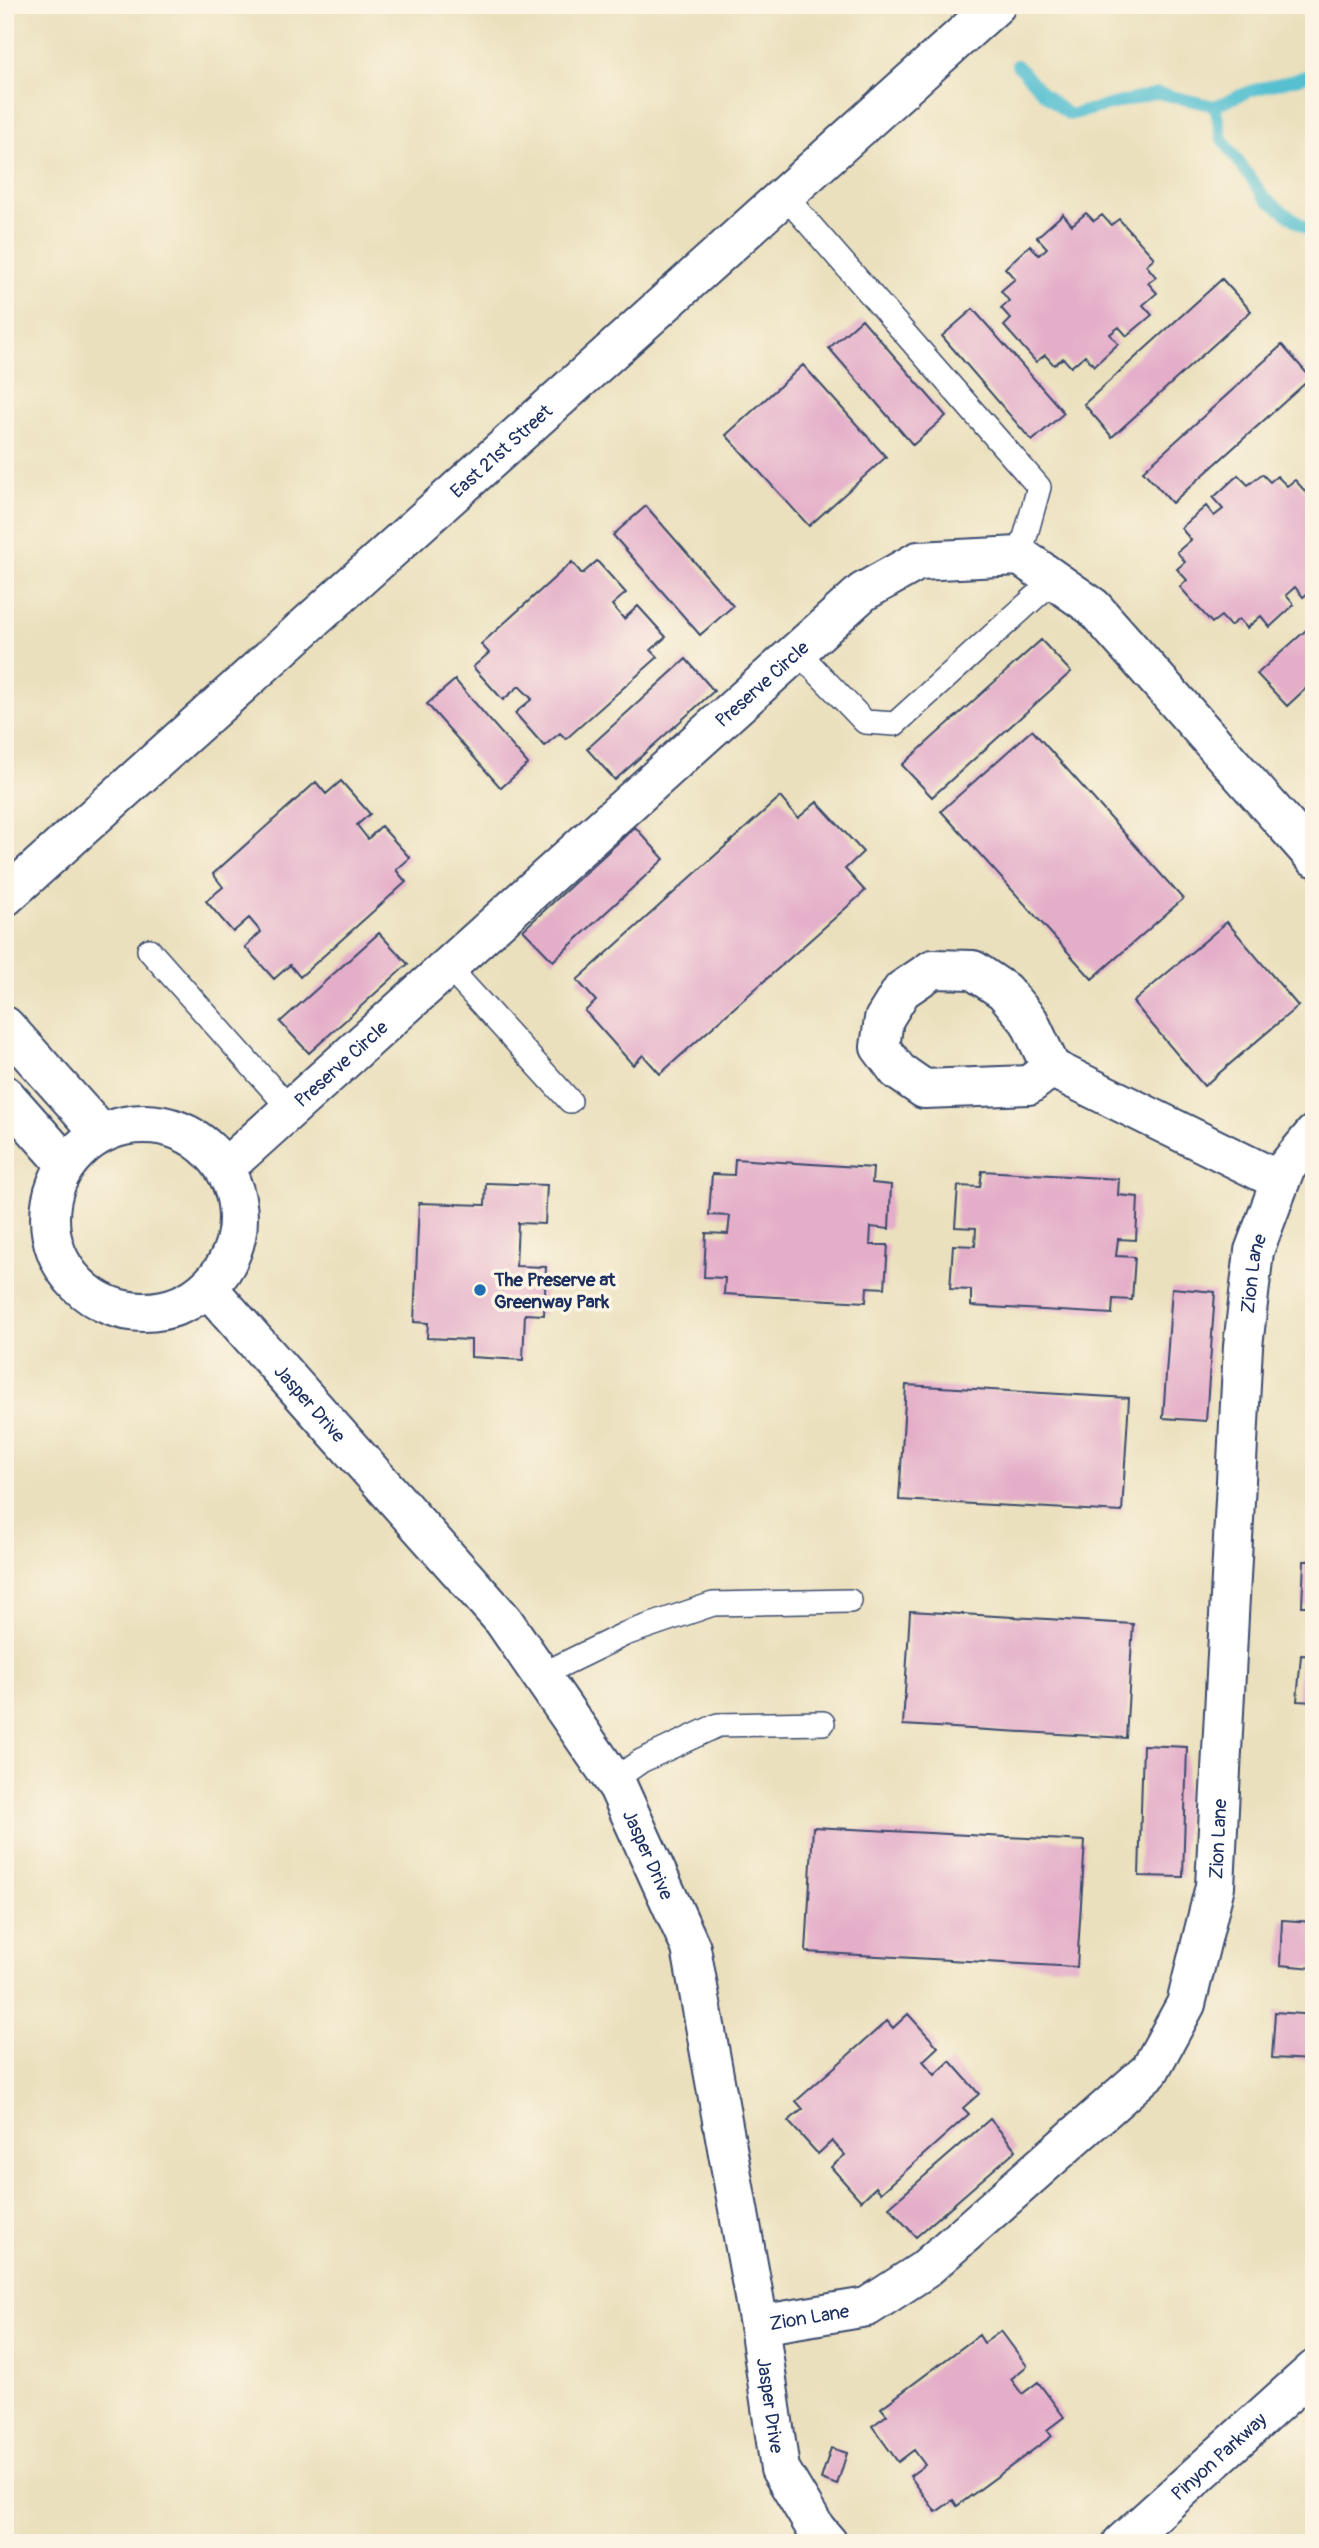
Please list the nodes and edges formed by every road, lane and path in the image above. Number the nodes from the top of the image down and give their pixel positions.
1 (996, 5) edge
2 (784, 195) junction
3 (1020, 556) junction
4 (1054, 580) junction
5 (797, 651) junction
6 (1314, 857) edge
7 (5, 897) edge
8 (149, 950) dead end
9 (448, 967) junction
10 (5, 1026) edge
11 (1051, 1068) dead end
12 (5, 1095) edge
13 (570, 1101) dead end
14 (290, 1110) junction
15 (102, 1133) junction
16 (1314, 1134) edge
17 (66, 1164) junction
18 (225, 1168) junction
19 (1280, 1181) junction
20 (208, 1288) junction
21 (850, 1601) dead end
22 (541, 1675) junction
23 (823, 1723) dead end
24 (614, 1780) junction
25 (759, 2325) junction
26 (1314, 2370) edge
27 (828, 2543) edge
28 (1122, 2543) edge

1 - 2 street, East 21st Street
2 - 3 lane
2 - 7 street, East 21st Street
3 - 4 street
3 - 5 street, Preserve Circle
4 - 5 lane
4 - 6 street
5 - 9 street, Preserve Circle
8 - 14 lane
9 - 13 lane
9 - 14 street, Preserve Circle
10 - 15 street
11 - 19 street
12 - 17 street
14 - 18 street, Preserve Circle
15 - 17 street
15 - 18 street
16 - 19 street, Zion Lane
17 - 20 street
18 - 20 street
19 - 25 street, Zion Lane
20 - 22 street, Jasper Drive
21 - 22 lane
22 - 24 street, Jasper Drive
23 - 24 lane
24 - 25 street, Jasper Drive
25 - 27 street, Jasper Drive
26 - 28 street, Pinyon Parkway

